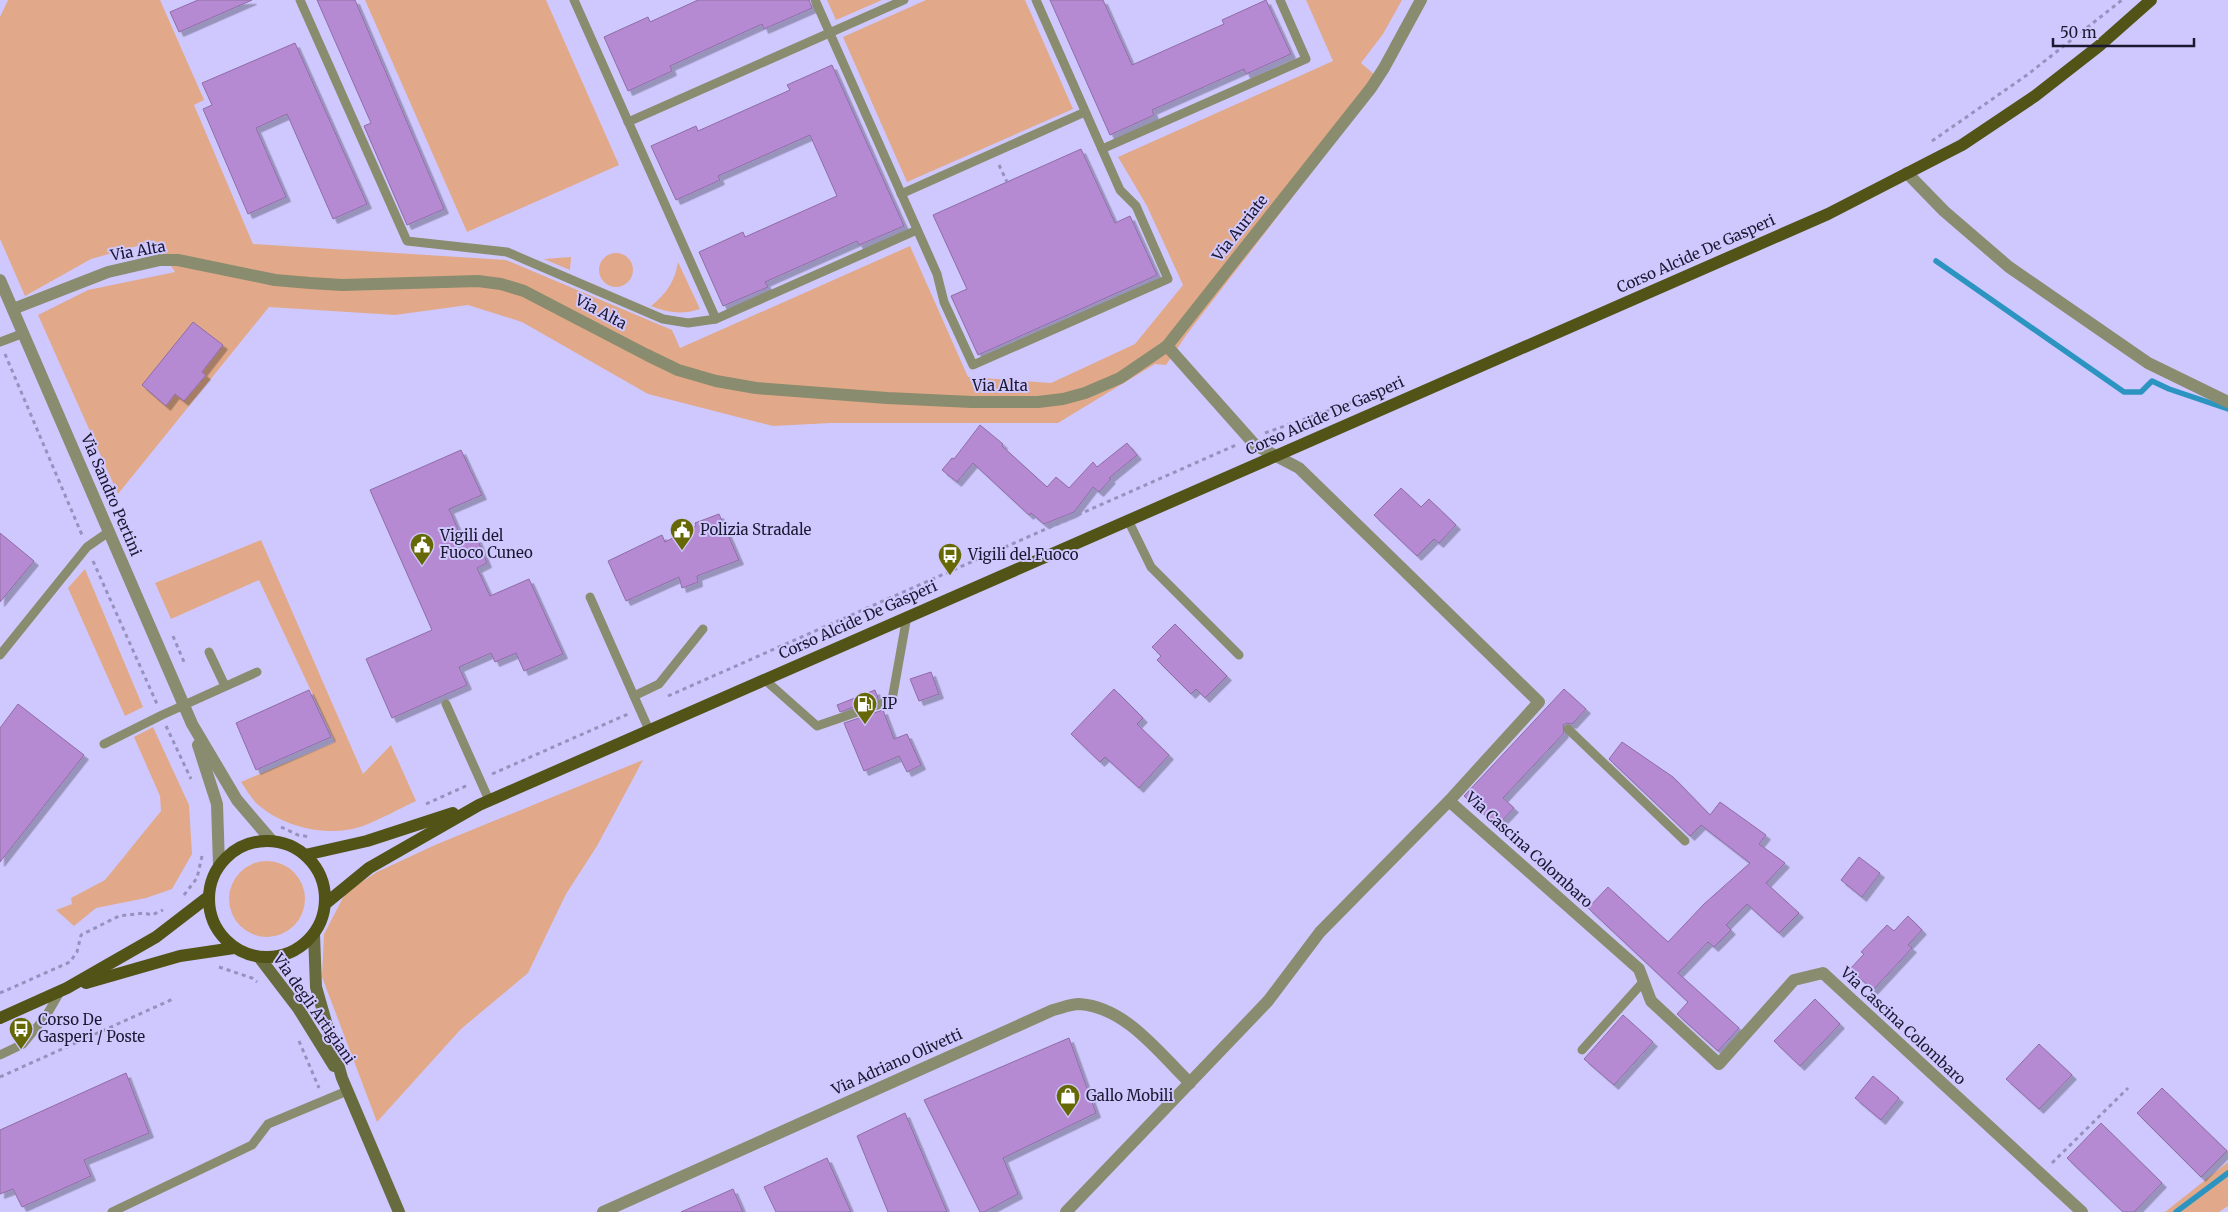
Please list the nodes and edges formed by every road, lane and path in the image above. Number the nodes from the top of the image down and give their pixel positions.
1 (300, 0) edge
2 (574, 0) edge
3 (815, 0) edge
4 (904, 0) edge
5 (1036, 0) edge
6 (1280, 0) edge
7 (1421, 0) edge
8 (2122, 0) edge
9 (2151, 0) edge
10 (830, 33) junction
11 (1086, 112) junction
12 (628, 122) junction
13 (1926, 146) dead end
14 (1102, 149) junction
15 (993, 153) junction
16 (1907, 172) junction
17 (1007, 182) dead end
18 (901, 194) junction
19 (917, 230) junction
20 (0, 280) edge
21 (13, 310) junction
22 (716, 319) junction
23 (24, 333) junction
24 (0, 342) edge
25 (1167, 346) junction
26 (4, 351) dead end
27 (1374, 394) dead end
28 (2228, 402) edge
29 (1270, 430) dead end
30 (1235, 445) dead end
31 (1274, 456) junction
32 (1128, 520) junction
33 (110, 531) junction
34 (86, 546) junction
35 (590, 597) dead end
36 (907, 616) junction
37 (169, 628) dead end
38 (703, 629) dead end
39 (209, 652) dead end
40 (0, 655) edge
41 (1239, 655) dead end
42 (185, 663) dead end
43 (258, 672) dead end
44 (764, 679) junction
45 (225, 686) junction
46 (634, 696) junction
47 (664, 698) dead end
48 (446, 704) dead end
49 (183, 707) junction
50 (639, 708) junction
51 (162, 715) junction
52 (192, 724) junction
53 (1568, 729) dead end
54 (648, 730) junction
55 (104, 744) dead end
56 (480, 779) junction
57 (194, 786) dead end
58 (1449, 800) junction
59 (484, 802) junction
60 (417, 807) dead end
61 (274, 823) dead end
62 (317, 838) dead end
63 (272, 841) junction
64 (1685, 841) dead end
65 (204, 848) dead end
66 (305, 855) junction
67 (219, 865) junction
68 (208, 896) junction
69 (182, 897) dead end
70 (325, 904) junction
71 (169, 907) dead end
72 (144, 913) junction
73 (314, 934) junction
74 (156, 937) junction
75 (234, 948) junction
76 (259, 957) junction
77 (218, 967) dead end
78 (1644, 981) junction
79 (259, 984) dead end
80 (64, 990) junction
81 (0, 993) edge
82 (173, 999) dead end
83 (0, 1018) edge
84 (297, 1037) dead end
85 (1582, 1050) dead end
86 (0, 1055) edge
87 (0, 1077) edge
88 (1190, 1083) junction
89 (345, 1085) junction
90 (2128, 1088) dead end
91 (324, 1100) junction
92 (2040, 1174) junction
93 (112, 1212) edge
94 (399, 1212) edge
95 (603, 1212) edge
96 (1066, 1212) edge
97 (2082, 1212) edge

1 - 22 lane
2 - 12 lane
3 - 10 lane
4 - 10 lane
5 - 11 lane
6 - 14 lane
7 - 25 street, Via Auriate
8 - 13 path
9 - 16 main road, Corso Alcide De Gasperi
10 - 12 lane
10 - 18 lane
11 - 14 lane
11 - 15 lane
12 - 22 lane
14 - 19 lane
15 - 17 path
15 - 18 lane
16 - 28 street
16 - 31 main road, Corso Alcide De Gasperi
18 - 19 lane
19 - 22 lane
20 - 21 street, Via Sandro Pertini
21 - 23 street, Via Sandro Pertini
21 - 25 street, Via Alta
23 - 24 lane
23 - 33 street, Via Sandro Pertini
25 - 31 street
26 - 34 path
27 - 29 path
30 - 47 path
31 - 32 main road, Corso Alcide De Gasperi
31 - 58 street, Via Cascina Colombaro
32 - 36 main road, Corso Alcide De Gasperi
32 - 41 lane
33 - 34 lane
33 - 49 street, Via Sandro Pertini
34 - 40 lane
34 - 51 path
35 - 46 lane
36 - 44 main road, Corso Alcide De Gasperi
36 - 44 lane
37 - 42 path
38 - 46 lane
39 - 45 lane
43 - 45 lane
44 - 54 main road, Corso Alcide De Gasperi
45 - 49 lane
46 - 50 lane
48 - 56 lane
49 - 51 lane
49 - 52 street, Via Sandro Pertini
50 - 54 lane
50 - 56 path
51 - 55 lane
51 - 57 path
52 - 63 street, Via Sandro Pertini
52 - 67 street, Via Sandro Pertini
53 - 64 lane
54 - 59 main road, Corso Alcide De Gasperi
56 - 59 lane
56 - 60 path
58 - 78 street, Via Cascina Colombaro
58 - 88 street, Via Cascina Colombaro
59 - 66 main road, Corso Alcide De Gasperi
59 - 70 main road, Corso Alcide De Gasperi
61 - 62 path
63 - 66 main road
63 - 67 main road
65 - 69 path
66 - 70 main road
67 - 68 main road
68 - 74 main road
68 - 75 main road
70 - 73 main road
71 - 72 path
72 - 74 path
72 - 81 path
73 - 76 main road
73 - 89 main road, Via degli Artigiani
74 - 80 main road
75 - 76 main road
75 - 80 main road
76 - 89 main road, Via degli Artigiani
77 - 79 path
78 - 85 lane
78 - 92 street, Via Cascina Colombaro
80 - 83 main road
80 - 86 lane
82 - 87 path
84 - 91 path
88 - 95 street, Via Adriano Olivetti
88 - 96 street, Via Cascina Colombaro
89 - 91 lane
89 - 94 main road, Via degli Artigiani
90 - 92 path
91 - 93 lane
92 - 97 street, Via Cascina Colombaro

